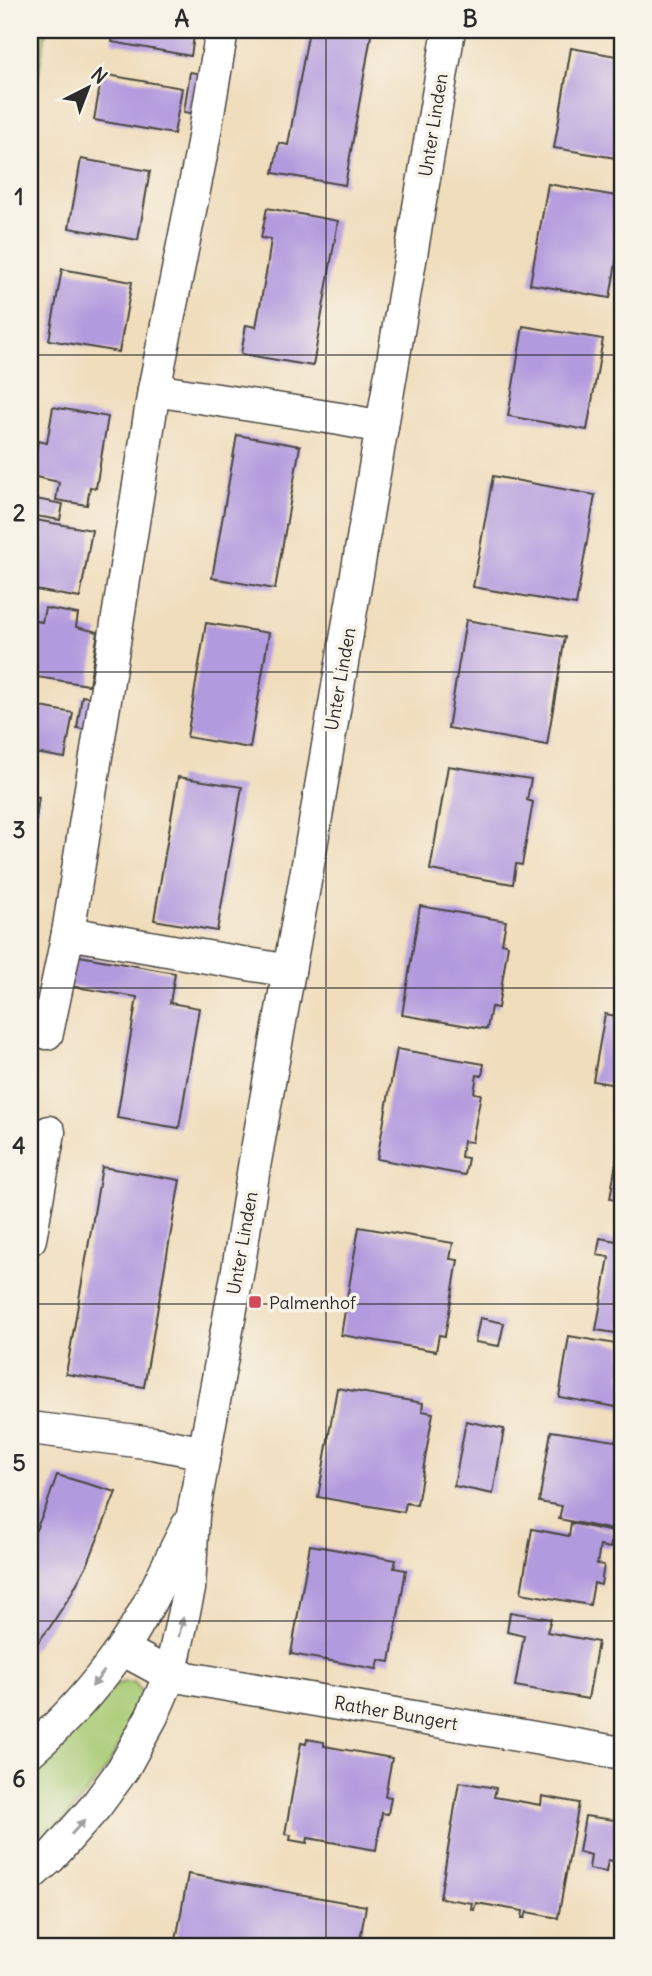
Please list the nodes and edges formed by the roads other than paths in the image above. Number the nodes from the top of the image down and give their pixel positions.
1 (222, 30) edge
2 (449, 30) edge
3 (154, 390) junction
4 (383, 427) junction
5 (68, 933) junction
6 (289, 971) junction
7 (47, 1033) dead end
8 (49, 1132) dead end
9 (30, 1239) edge
10 (30, 1428) edge
11 (205, 1453) junction
12 (193, 1515) junction
13 (121, 1649) junction
14 (170, 1675) junction
15 (30, 1751) edge
16 (622, 1753) edge
17 (30, 1875) edge

1 - 3 street
2 - 4 street, Unter Linden
3 - 4 street
3 - 5 street
4 - 6 street, Unter Linden
5 - 6 street
5 - 7 street
6 - 11 street, Unter Linden
8 - 9 street
10 - 11 street
11 - 12 street, Unter Linden
12 - 13 street, Unter Linden
14 -> 12 street, Unter Linden
13 - 14 street
13 -> 15 street, Unter Linden
14 - 16 street, Rather Bungert
17 -> 14 street, Unter Linden

